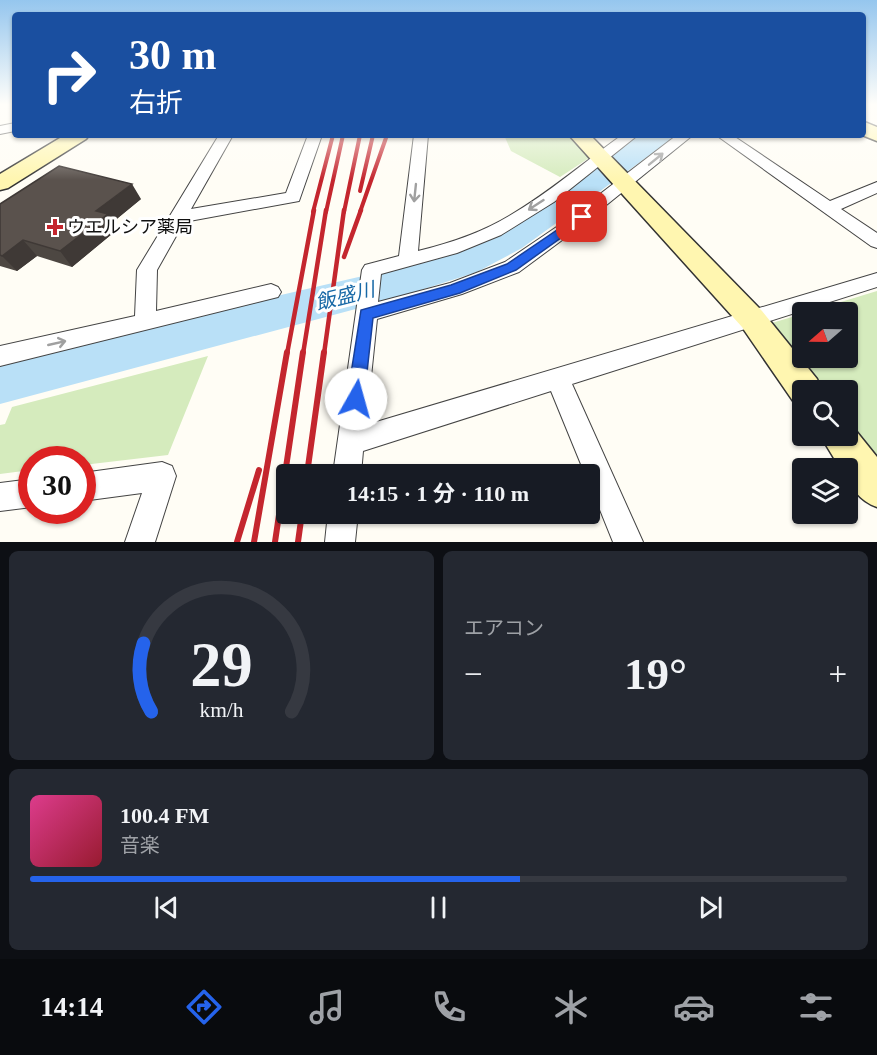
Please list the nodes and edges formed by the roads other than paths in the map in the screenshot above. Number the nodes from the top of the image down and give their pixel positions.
1 (74, 138) edge
2 (224, 138) edge
3 (314, 138) edge
4 (421, 138) edge
5 (582, 138) edge
6 (629, 138) edge
7 (680, 138) edge
8 (727, 138) edge
9 (612, 170) junction
10 (0, 183) edge
11 (877, 187) edge
12 (828, 208) junction
13 (179, 217) junction
14 (877, 243) edge
15 (408, 260) junction
16 (877, 280) edge
17 (271, 292) dead end
18 (367, 309) junction
19 (752, 319) junction
20 (145, 322) junction
21 (0, 357) edge
22 (558, 379) junction
23 (798, 380) edge
24 (350, 442) junction
25 (846, 446) edge
26 (348, 464) edge
27 (96, 485) edge
28 (877, 488) edge
29 (18, 495) edge
30 (0, 497) edge
31 (342, 524) edge
32 (140, 542) edge
33 (340, 542) edge
34 (628, 542) edge

1 - 10 street
2 - 13 street
3 - 13 street
4 -> 15 street
5 - 9 street
6 - 9 street
9 -> 7 street
8 - 12 street
9 -> 15 street
9 - 18 street
9 - 19 street
11 - 12 street
12 - 14 street
13 - 20 street
15 - 18 street
16 - 19 street
17 - 20 street
18 - 24 street
19 - 22 street
19 - 23 street
21 -> 20 street
22 - 24 street
22 - 34 street
24 - 26 street
25 - 28 street
27 - 32 street
29 - 30 street
31 - 33 street

